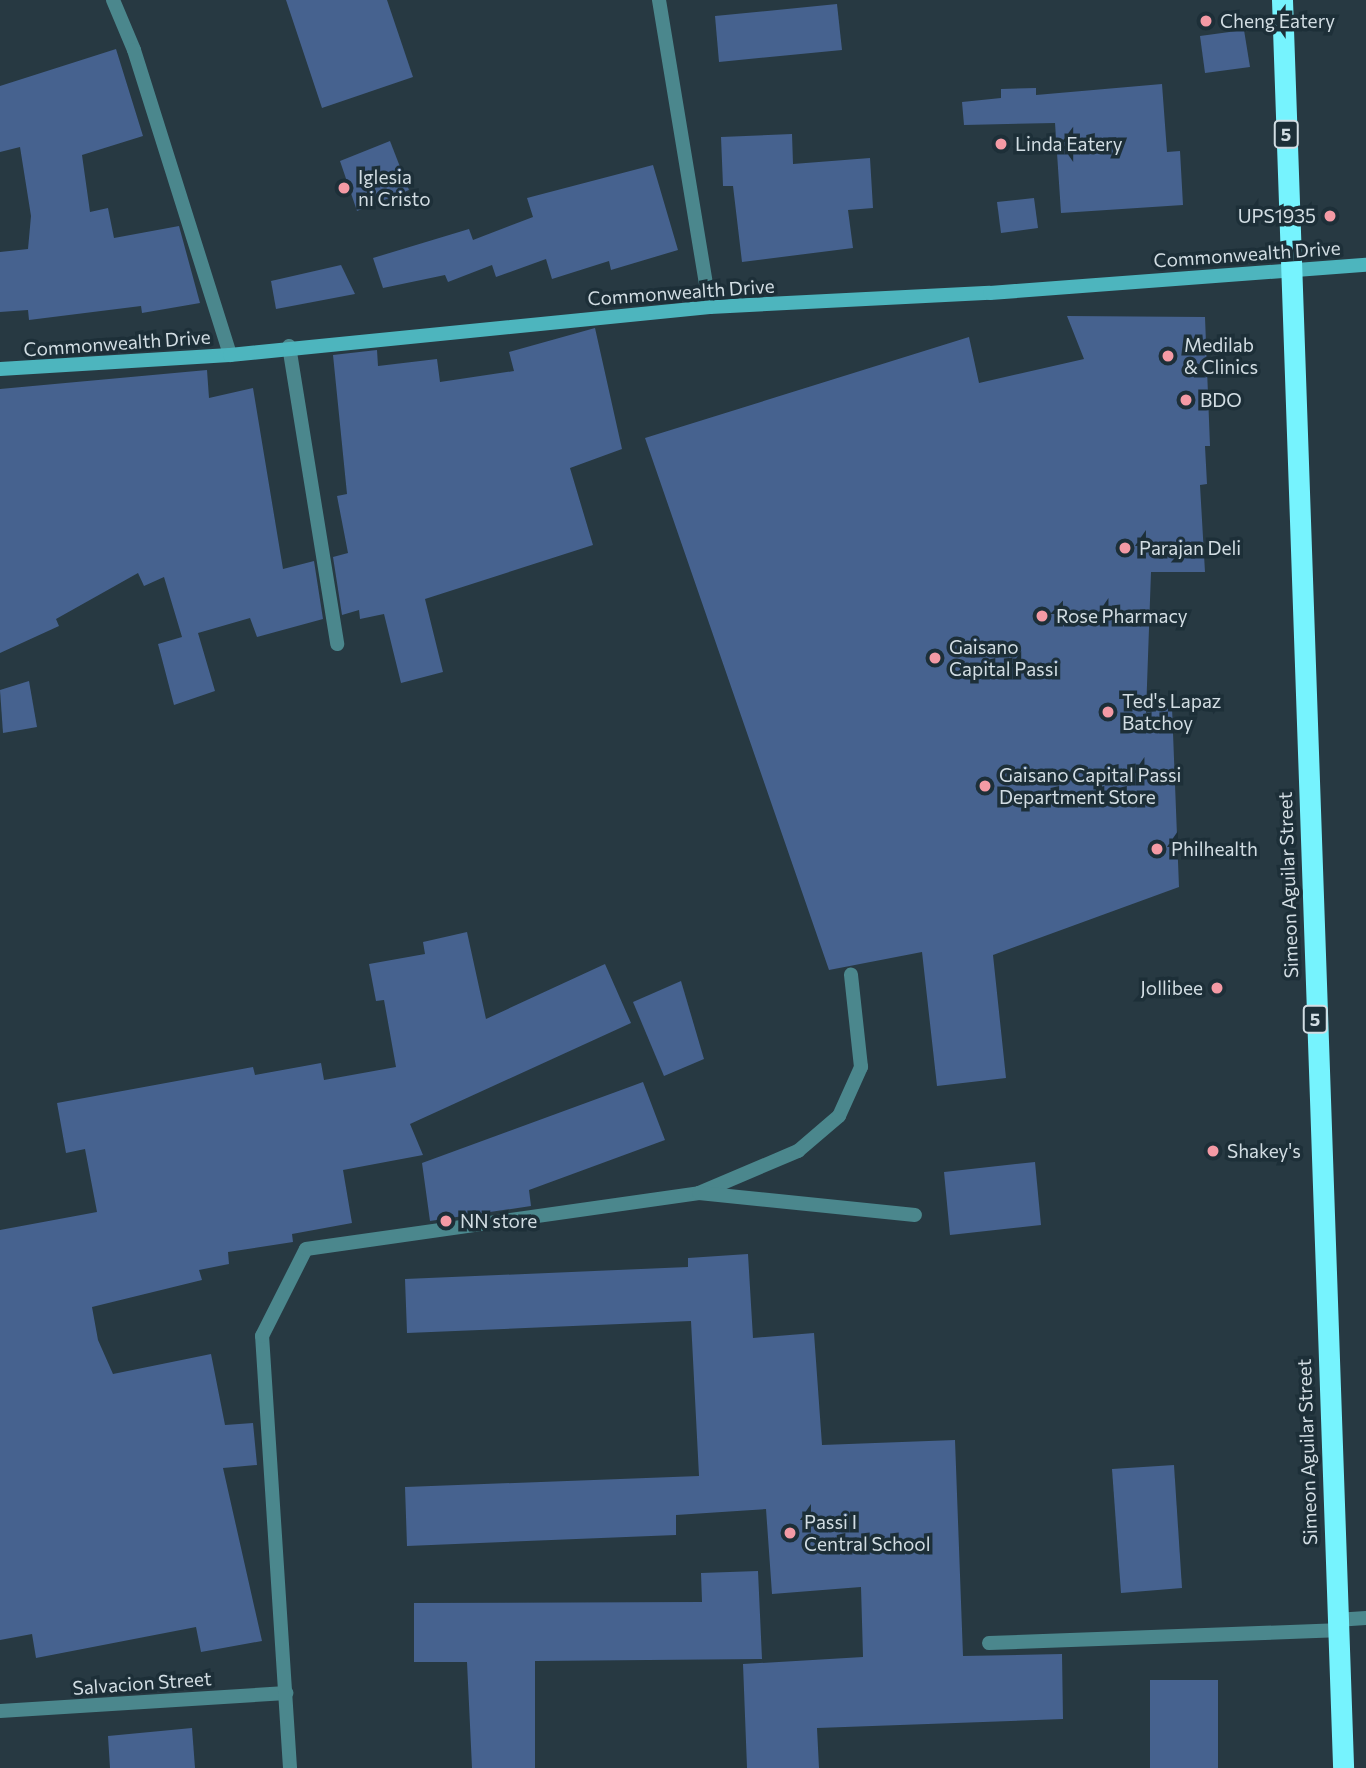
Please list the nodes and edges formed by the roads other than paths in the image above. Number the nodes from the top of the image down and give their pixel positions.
1 (113, 0) edge
2 (659, 0) edge
3 (1282, 0) edge
4 (1366, 265) edge
5 (1290, 269) junction
6 (710, 307) junction
7 (289, 346) junction
8 (230, 355) junction
9 (0, 369) edge
10 (337, 644) dead end
11 (851, 975) dead end
12 (699, 1194) junction
13 (915, 1215) dead end
14 (1366, 1618) edge
15 (1336, 1625) junction
16 (989, 1643) dead end
17 (286, 1693) junction
18 (0, 1712) edge
19 (290, 1768) edge
20 (1343, 1768) edge

1 - 8 street
2 - 6 street
3 - 5 highway, Simeon Aguilar Street / 5
4 - 5 street, Commonwealth Drive
5 - 6 street, Commonwealth Drive
5 - 15 highway, Simeon Aguilar Street / 5
6 - 7 street, Commonwealth Drive
7 - 8 street, Commonwealth Drive
7 - 10 street
8 - 9 street, Commonwealth Drive
11 - 12 street
12 - 13 street
12 - 17 street
14 - 15 street
15 - 16 street
15 - 20 highway, Simeon Aguilar Street / 5
17 - 18 street, Salvacion Street
17 - 19 street

